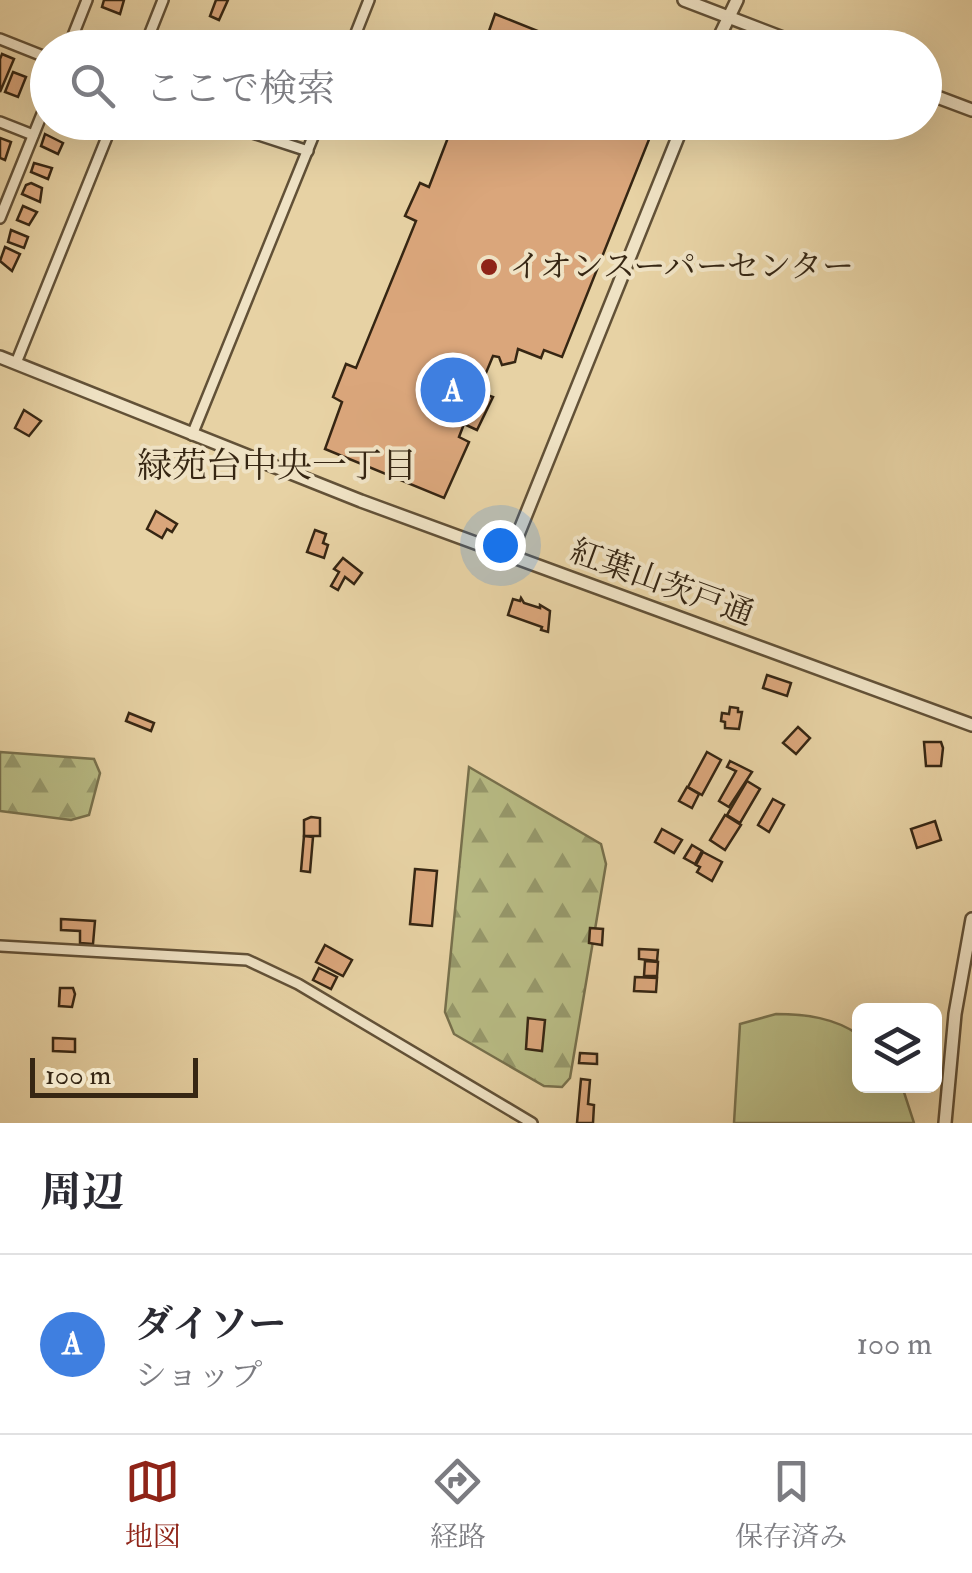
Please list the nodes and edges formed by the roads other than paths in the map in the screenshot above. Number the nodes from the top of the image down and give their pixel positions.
1 (87, 0) edge
2 (163, 0) edge
3 (369, 0) edge
4 (684, 0) edge
5 (737, 0) edge
6 (727, 16) junction
7 (75, 30) edge
8 (151, 30) edge
9 (357, 30) edge
10 (721, 30) edge
11 (763, 30) edge
12 (0, 39) edge
13 (30, 51) edge
14 (942, 99) edge
15 (972, 110) edge
16 (0, 122) edge
17 (30, 134) edge
18 (31, 140) edge
19 (106, 140) edge
20 (274, 140) edge
21 (313, 140) edge
22 (677, 140) edge
23 (308, 151) junction
24 (3, 203) edge
25 (0, 218) edge
26 (0, 357) edge
27 (16, 364) junction
28 (192, 435) junction
29 (508, 557) junction
30 (972, 725) edge
31 (972, 919) edge
32 (0, 946) edge
33 (532, 1123) edge
34 (945, 1123) edge

1 - 7 street
2 - 8 street
3 - 9 street
4 - 6 street
5 - 6 street
6 - 10 street
6 - 11 street
12 - 13 street
14 - 15 street
16 - 17 street
18 - 24 street
19 - 27 street
20 - 23 street
21 - 23 street
22 - 29 street
23 - 28 street
24 - 25 street
26 - 27 street, 紅葉山茨戸通
27 - 28 street, 紅葉山茨戸通
28 - 29 street, 紅葉山茨戸通
29 - 30 street, 紅葉山茨戸通
31 - 34 street
32 - 33 street

